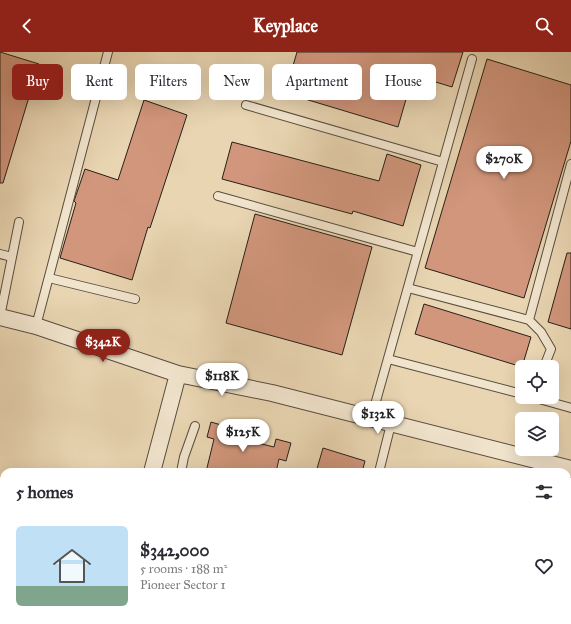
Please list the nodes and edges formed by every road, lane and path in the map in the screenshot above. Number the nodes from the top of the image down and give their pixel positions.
1 (108, 52) edge
2 (472, 59) dead end
3 (246, 105) dead end
4 (443, 162) junction
5 (571, 164) edge
6 (218, 196) dead end
7 (19, 222) dead end
8 (418, 252) junction
9 (0, 254) edge
10 (12, 257) junction
11 (49, 278) junction
12 (408, 288) junction
13 (135, 299) dead end
14 (0, 317) edge
15 (529, 320) junction
16 (36, 326) junction
17 (388, 359) junction
18 (547, 360) edge
19 (178, 374) junction
20 (515, 392) edge
21 (558, 404) edge
22 (571, 408) edge
23 (371, 419) junction
24 (391, 424) junction
25 (195, 426) dead end
26 (153, 468) edge
27 (182, 468) edge
28 (379, 468) edge
29 (567, 468) edge

1 - 11 lane
2 - 4 lane
3 - 4 lane
4 - 8 lane
5 - 15 lane
6 - 8 lane
7 - 10 lane
8 - 12 lane
9 - 10 lane
10 - 14 lane
11 - 13 lane
11 - 16 lane
12 - 15 lane
12 - 17 lane
14 - 16 street
15 - 18 lane
16 - 19 street
17 - 20 lane
17 - 23 lane
19 - 23 street
19 - 26 street
21 - 22 lane
23 - 24 street
24 - 28 lane
24 - 29 street
25 - 27 lane

